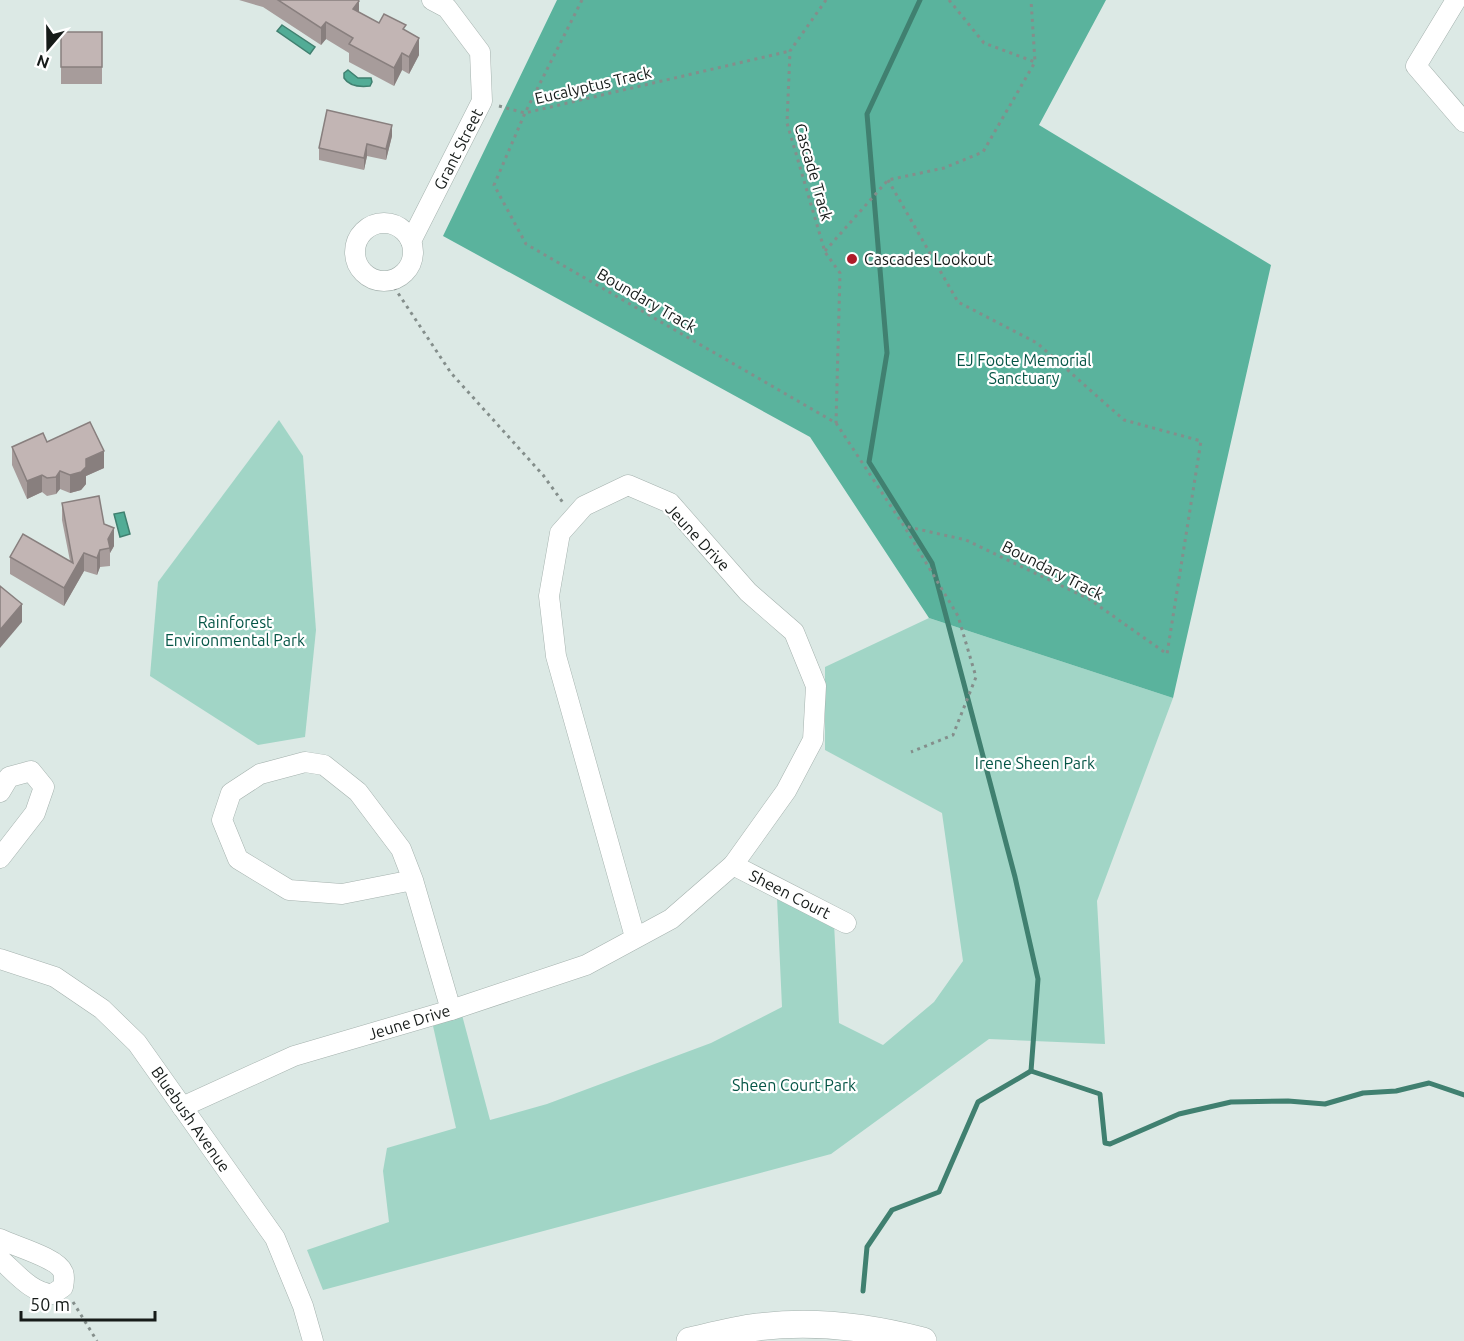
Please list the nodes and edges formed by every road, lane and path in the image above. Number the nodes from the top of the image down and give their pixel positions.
1 (432, 0) edge
2 (582, 0) edge
3 (826, 0) edge
4 (949, 0) edge
5 (1031, 0) edge
6 (1456, 0) edge
7 (790, 51) junction
8 (1035, 63) junction
9 (482, 101) junction
10 (525, 113) junction
11 (1464, 122) edge
12 (888, 180) junction
13 (411, 241) junction
14 (825, 252) junction
15 (390, 281) junction
16 (836, 423) junction
17 (573, 517) junction
18 (904, 526) junction
19 (911, 752) dead end
20 (0, 792) edge
21 (0, 858) edge
22 (733, 865) junction
23 (413, 880) junction
24 (846, 923) dead end
25 (635, 937) junction
26 (0, 959) edge
27 (451, 1010) junction
28 (182, 1107) junction
29 (0, 1239) edge
30 (0, 1259) edge
31 (48, 1260) junction
32 (33, 1287) junction
33 (313, 1341) edge
34 (690, 1341) edge
35 (923, 1341) edge

1 - 9 street, Grant Street
2 - 10 path, Eucalyptus Track
3 - 7 path
4 - 8 path
5 - 8 path
6 - 11 street
7 - 10 path, Eucalyptus Track
7 - 14 path, Cascade Track
8 - 12 path
9 - 10 path
9 - 13 street, Grant Street
10 - 16 path, Boundary Track
12 - 14 path, Cascade Track
12 - 18 path, Boundary Track
13 - 15 street, Grant Street
13 - 15 street
14 - 16 path, Cascade Track
15 - 17 path
16 - 18 path, Boundary Track
17 - 22 street, Jeune Drive
17 - 25 street, Jeune Drive
18 - 19 path
20 - 21 street
22 - 24 street, Sheen Court
22 - 25 street, Jeune Drive
23 - 23 street
23 - 27 street
25 - 27 street, Jeune Drive
26 - 28 street, Bluebush Avenue
27 - 28 street, Jeune Drive
28 - 33 street, Bluebush Avenue
29 - 31 street
30 - 32 street
31 - 32 street
31 - 32 street
34 - 35 street

